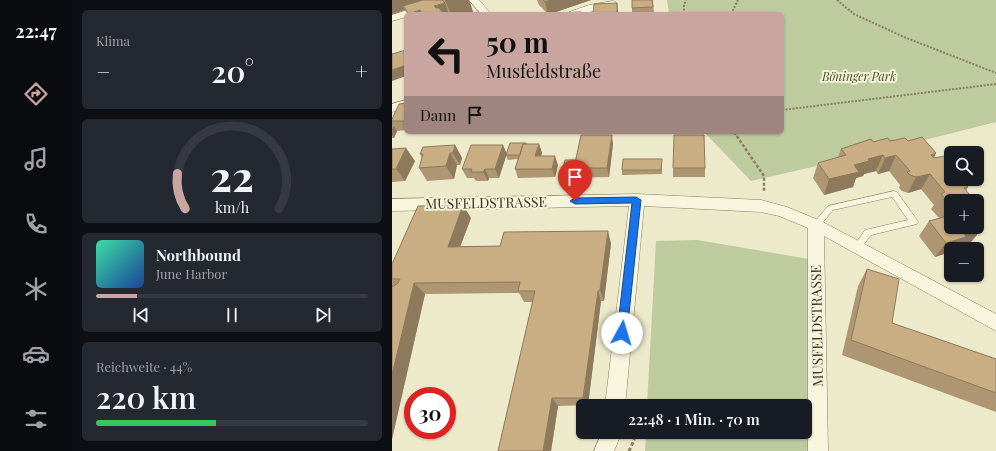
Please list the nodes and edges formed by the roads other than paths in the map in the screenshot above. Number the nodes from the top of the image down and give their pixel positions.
1 (449, 0) edge
2 (474, 0) edge
3 (616, 4) edge
4 (411, 12) edge
5 (484, 12) edge
6 (578, 12) edge
7 (404, 14) edge
8 (392, 18) edge
9 (404, 105) edge
10 (392, 108) edge
11 (636, 200) junction
12 (392, 205) edge
13 (816, 224) junction
14 (857, 247) junction
15 (996, 323) edge
16 (615, 399) edge
17 (609, 439) edge
18 (604, 451) edge
19 (818, 451) edge

1 - 4 street
2 - 5 street
3 - 6 street
7 - 8 street
9 - 10 street
11 - 12 street, MUSFELDSTRASSE
11 - 13 street, MUSFELDSTRASSE
11 - 16 street
13 - 14 street, MUSFELDSTRASSE
13 - 14 lane
13 - 19 street, MUSFELDSTRASSE
14 - 15 street, MUSFELDSTRASSE
17 - 18 street

